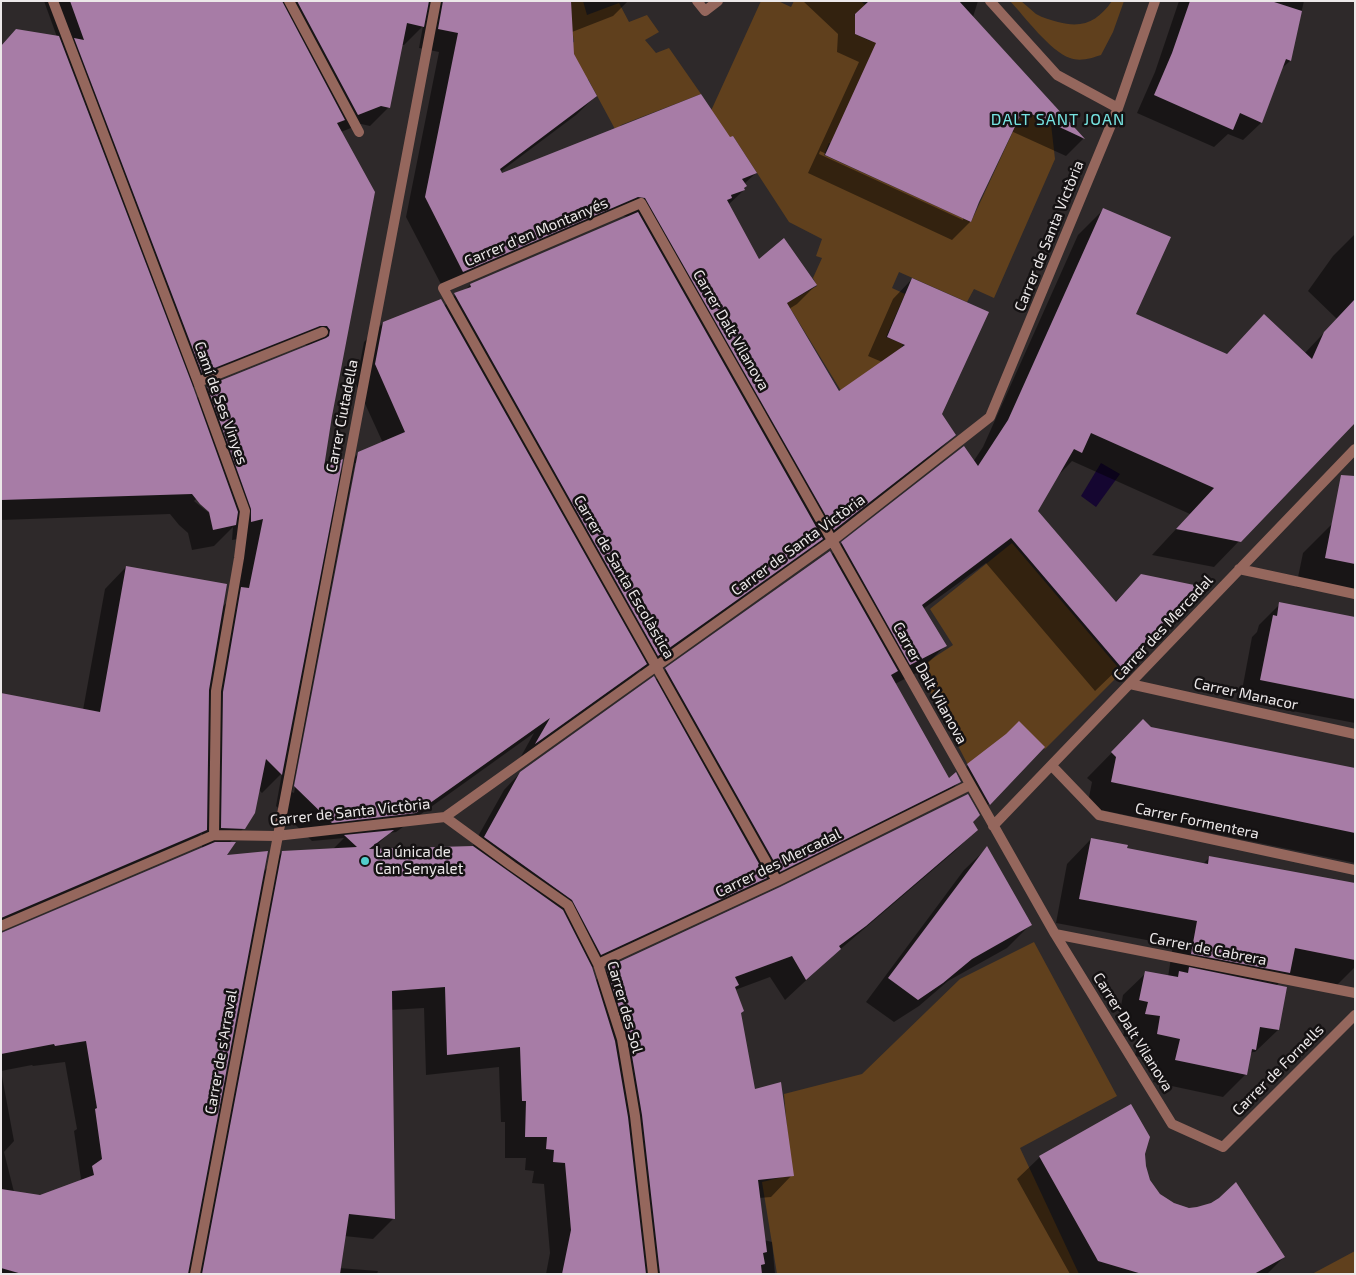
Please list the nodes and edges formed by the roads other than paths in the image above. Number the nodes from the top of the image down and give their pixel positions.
1 (53, 1) edge
2 (289, 1) edge
3 (436, 1) edge
4 (697, 1) edge
5 (718, 1) edge
6 (990, 1) edge
7 (1155, 1) edge
8 (1118, 108) junction
9 (359, 132) dead end
10 (641, 203) joint
11 (443, 288) joint
12 (324, 332) dead end
13 (198, 382) junction
14 (1353, 452) edge
15 (833, 540) junction
16 (1239, 569) junction
17 (1355, 594) edge
18 (657, 666) junction
19 (1130, 684) junction
20 (1355, 734) edge
21 (1052, 766) junction
22 (970, 785) junction
23 (445, 817) junction
24 (993, 826) junction
25 (214, 835) junction
26 (276, 836) junction
27 (1355, 870) edge
28 (777, 881) junction
29 (1, 926) edge
30 (1055, 934) junction
31 (598, 964) junction
32 (1355, 993) edge
33 (1355, 1015) edge
34 (1223, 1147) joint
35 (195, 1274) edge
36 (654, 1274) edge

1 - 13 street, Camí de Ses Vinyes
2 - 9 street
3 - 26 street, Carrer Ciutadella
4 - 5 street
6 - 8 street
7 - 8 street, Carrer de Santa Victòria
8 - 15 street, Carrer de Santa Victòria
10 - 11 street, Carrer d'en Montanyés
10 - 15 street, Carrer Dalt Vilanova
11 - 18 street, Carrer de Santa Escolàstica
12 - 13 street
13 - 25 street, Camí de Ses Vinyes
14 - 16 street, Carrer des Mercadal
15 - 18 street, Carrer de Santa Victòria
15 - 22 street, Carrer Dalt Vilanova
16 - 17 street
16 - 19 street, Carrer des Mercadal
18 - 23 street, Carrer de Santa Victòria
18 - 28 street, Carrer de Santa Escolàstica
19 - 20 street, Carrer Manacor
19 - 21 street, Carrer des Mercadal
21 - 24 street, Carrer des Mercadal
21 - 27 street, Carrer Formentera
22 - 24 street, Carrer Dalt Vilanova
22 - 28 street, Carrer des Mercadal
23 - 26 street, Carrer de Santa Victòria
23 - 31 street, Carrer des Sol
24 - 30 street, Carrer Dalt Vilanova
25 - 26 street, Carrer de Santa Victòria
25 - 29 street
26 - 35 street, Carrer de s'Arraval
28 - 31 street, Carrer des Mercadal
30 - 32 street, Carrer de Cabrera
30 - 34 street, Carrer Dalt Vilanova
31 - 36 street, Carrer des Sol
33 - 34 street, Carrer de Fornells

